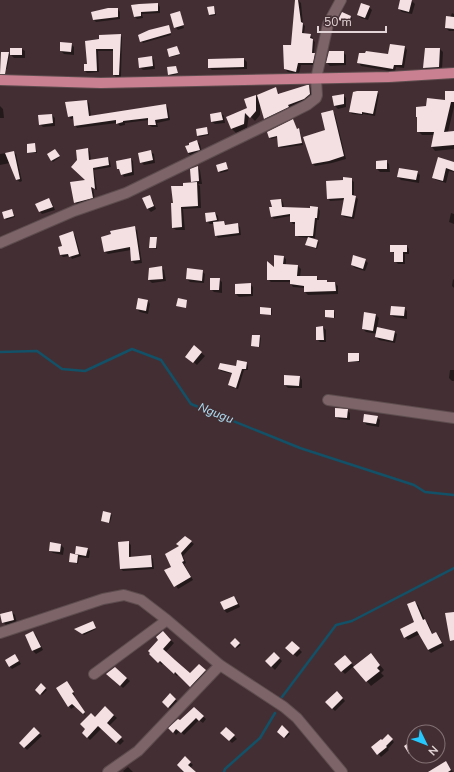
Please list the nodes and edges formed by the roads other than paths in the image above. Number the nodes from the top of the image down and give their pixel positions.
1 (341, 0) edge
2 (454, 73) edge
3 (316, 79) junction
4 (0, 80) edge
5 (0, 243) edge
6 (328, 400) dead end
7 (454, 418) edge
8 (167, 620) junction
9 (0, 633) edge
10 (220, 664) junction
11 (94, 674) dead end
12 (108, 772) edge
13 (342, 772) edge

1 - 3 street
2 - 3 main road
3 - 4 main road
3 - 5 street
6 - 7 street
8 - 9 street
8 - 10 street
8 - 11 street
10 - 12 street
10 - 13 street

